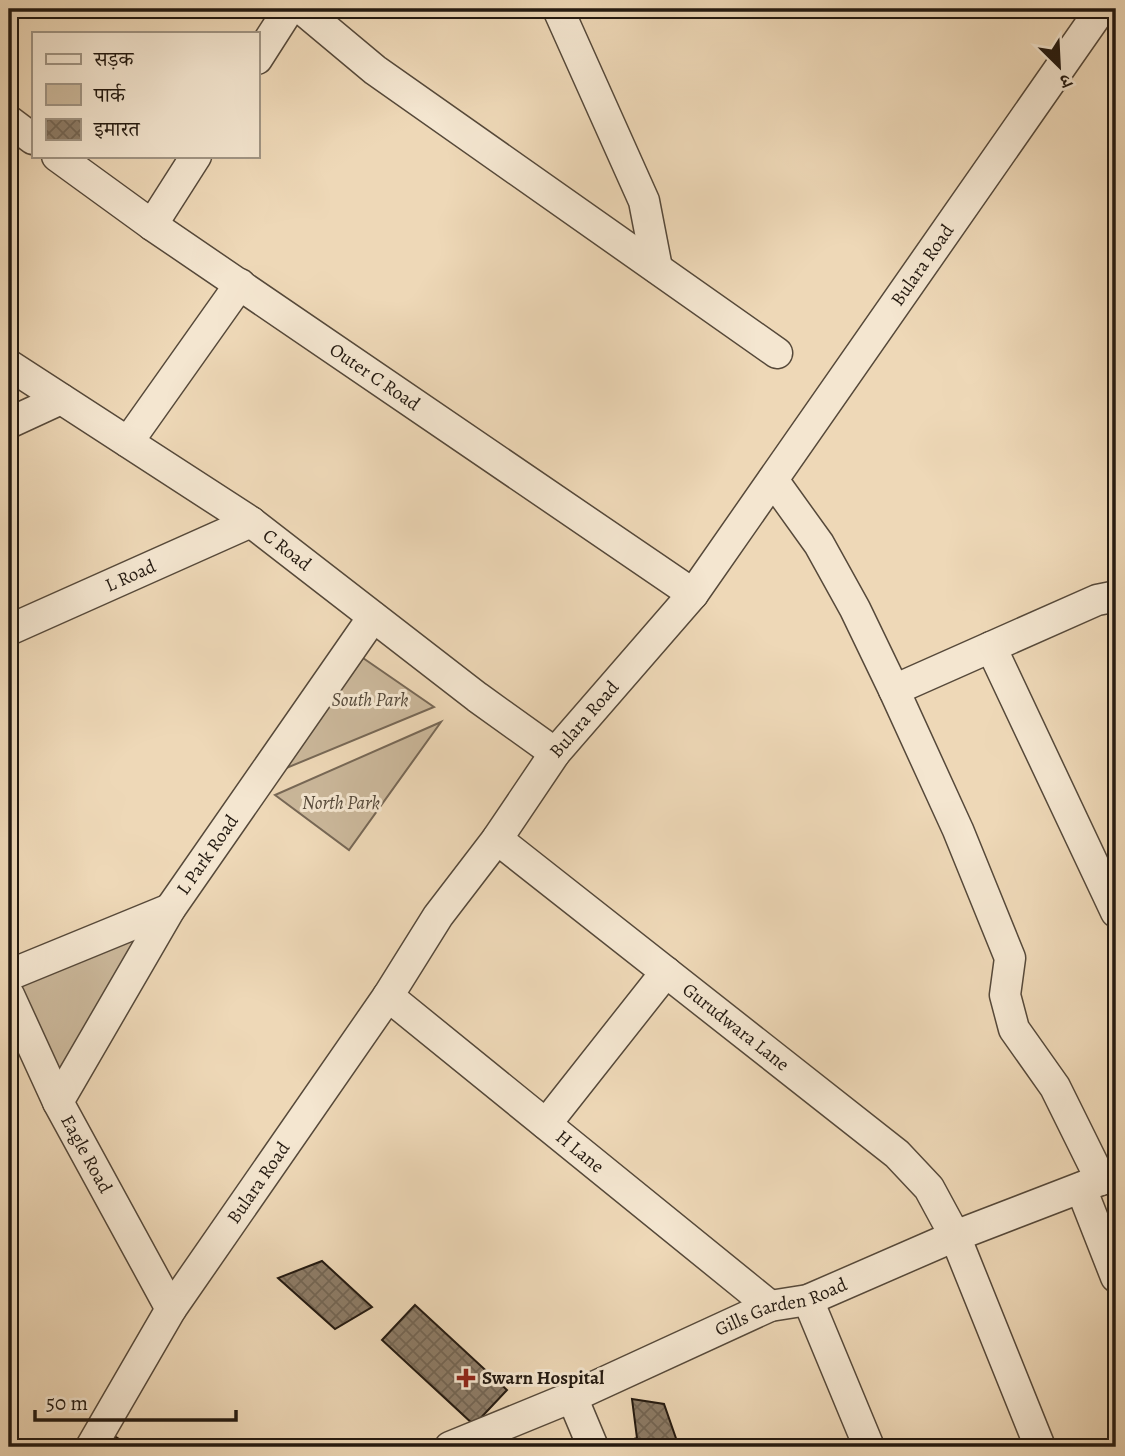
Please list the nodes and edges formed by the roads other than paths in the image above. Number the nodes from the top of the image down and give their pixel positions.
1 (289, 9) edge
2 (302, 9) edge
3 (558, 9) edge
4 (1101, 9) edge
5 (259, 56) edge
6 (9, 121) edge
7 (32, 138) edge
8 (60, 158) edge
9 (195, 158) edge
10 (152, 225) junction
11 (657, 268) junction
12 (240, 284) junction
13 (777, 353) dead end
14 (9, 365) edge
15 (61, 399) junction
16 (9, 424) edge
17 (128, 442) junction
18 (773, 480) junction
19 (251, 522) junction
20 (693, 594) junction
21 (1116, 599) edge
22 (373, 617) junction
23 (9, 630) edge
24 (991, 647) junction
25 (894, 690) junction
26 (555, 753) junction
27 (497, 839) junction
28 (170, 909) junction
29 (1116, 912) edge
30 (666, 972) junction
31 (9, 975) edge
32 (9, 995) edge
33 (388, 996) junction
34 (58, 1102) junction
35 (546, 1124) junction
36 (1099, 1181) edge
37 (955, 1236) junction
38 (1116, 1277) edge
39 (808, 1300) junction
40 (770, 1306) junction
41 (171, 1310) junction
42 (572, 1397) junction
43 (91, 1447) edge
44 (450, 1447) edge
45 (593, 1447) edge
46 (869, 1447) edge
47 (1040, 1447) edge

1 - 5 street
2 - 11 street
3 - 11 street
4 - 18 street, Bulara Road
6 - 7 street
8 - 10 street, Outer C Road
9 - 10 street
10 - 12 street, Outer C Road
11 - 13 street
12 - 17 street
12 - 20 street, Outer C Road
14 - 15 street, C Road
15 - 16 street
15 - 17 street, C Road
17 - 19 street, C Road
18 - 20 street, Bulara Road
18 - 25 street
19 - 22 street, C Road
19 - 23 street, L Road
20 - 26 street, Bulara Road
21 - 24 street
22 - 26 street, C Road
22 - 28 street, L Park Road
24 - 25 street
24 - 29 street
25 - 36 street
26 - 27 street, Bulara Road
27 - 30 street, Gurudwara Lane
27 - 33 street, Bulara Road
28 - 31 street
28 - 34 street, L Park Road
30 - 35 street
30 - 37 street, Gurudwara Lane
32 - 34 street, Eagle Road
33 - 35 street, H Lane
33 - 41 street, Bulara Road
34 - 41 street, Eagle Road
35 - 40 street, H Lane
36 - 37 street, Gills Garden Road
36 - 38 street
37 - 39 street, Gills Garden Road
37 - 47 street, Gurudwara Lane
39 - 40 street, Gills Garden Road
39 - 46 street
40 - 42 street, Gills Garden Road
41 - 43 street, Bulara Road
42 - 44 street, Gills Garden Road
42 - 45 street

